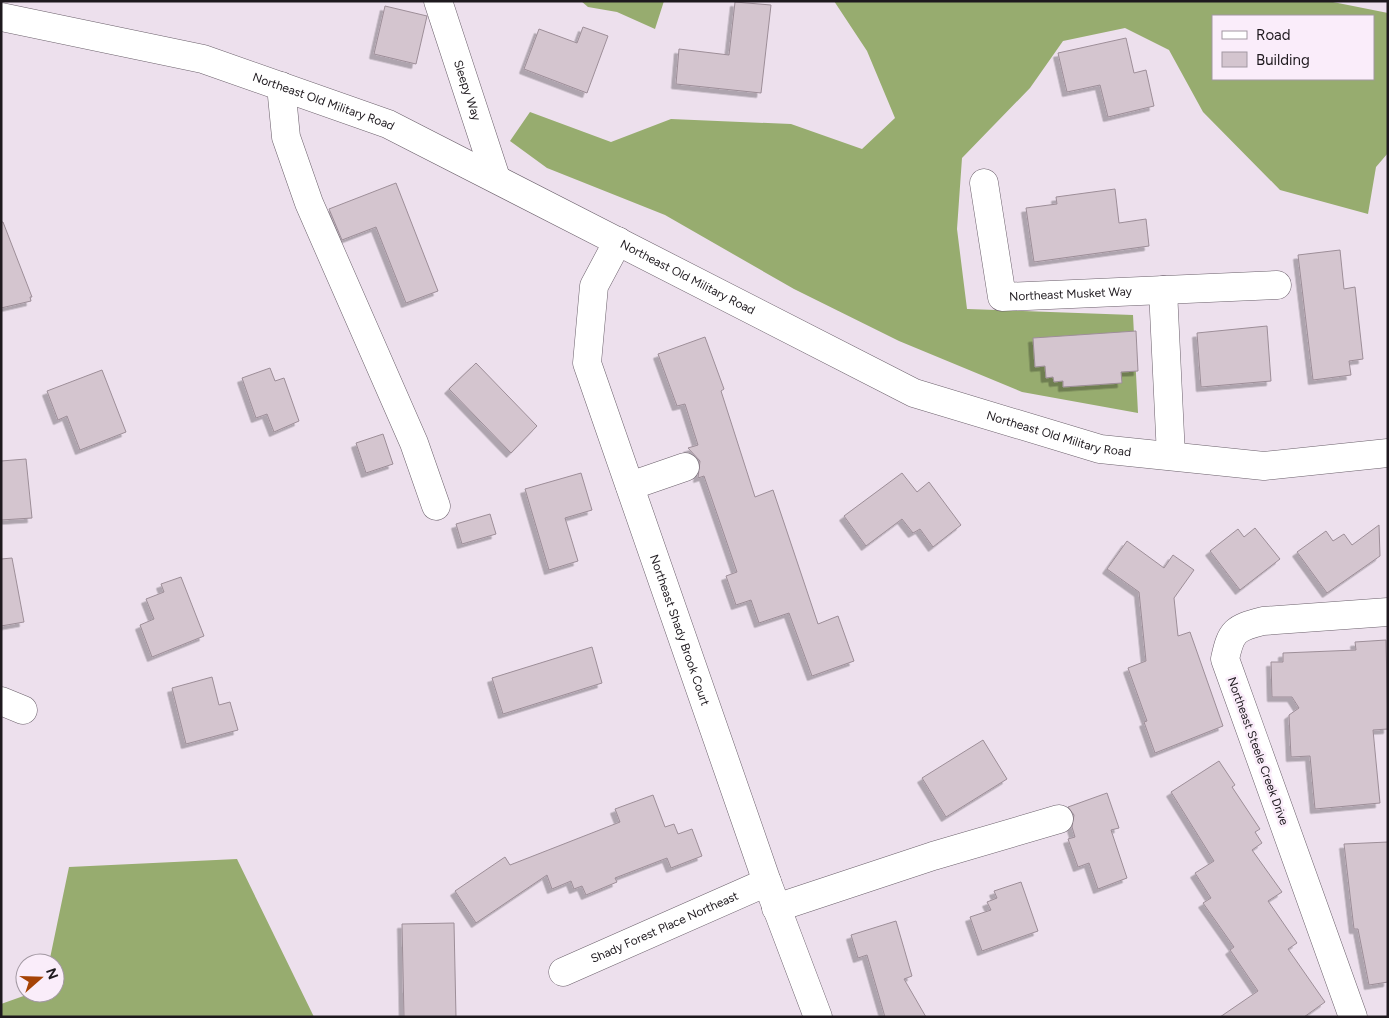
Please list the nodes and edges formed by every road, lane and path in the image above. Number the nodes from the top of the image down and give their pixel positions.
1 (438, 1) edge
2 (1, 17) edge
3 (281, 86) junction
4 (496, 178) junction
5 (984, 183) dead end
6 (618, 241) junction
7 (1277, 285) dead end
8 (1164, 290) junction
9 (1388, 453) edge
10 (1171, 456) junction
11 (685, 467) dead end
12 (630, 486) junction
13 (436, 506) dead end
14 (1388, 612) edge
15 (1059, 819) dead end
16 (767, 882) junction
17 (776, 908) junction
18 (563, 972) dead end
19 (818, 1017) edge
20 (1353, 1017) edge

1 - 4 street, Sleepy Way
2 - 3 street, Northeast Old Military Road
3 - 4 street, Northeast Old Military Road
3 - 13 street
4 - 6 street, Northeast Old Military Road
5 - 8 street, Northeast Musket Way
6 - 10 street, Northeast Old Military Road
6 - 12 street, Northeast Shady Brook Court
7 - 8 street, Northeast Musket Way
8 - 10 street
9 - 10 street, Northeast Old Military Road
11 - 12 street
12 - 16 street, Northeast Shady Brook Court
14 - 20 street, Northeast Steele Creek Drive
15 - 17 street
16 - 17 street, Northeast Shady Brook Court
16 - 18 street, Shady Forest Place Northeast
17 - 19 street, Northeast Shady Brook Court

